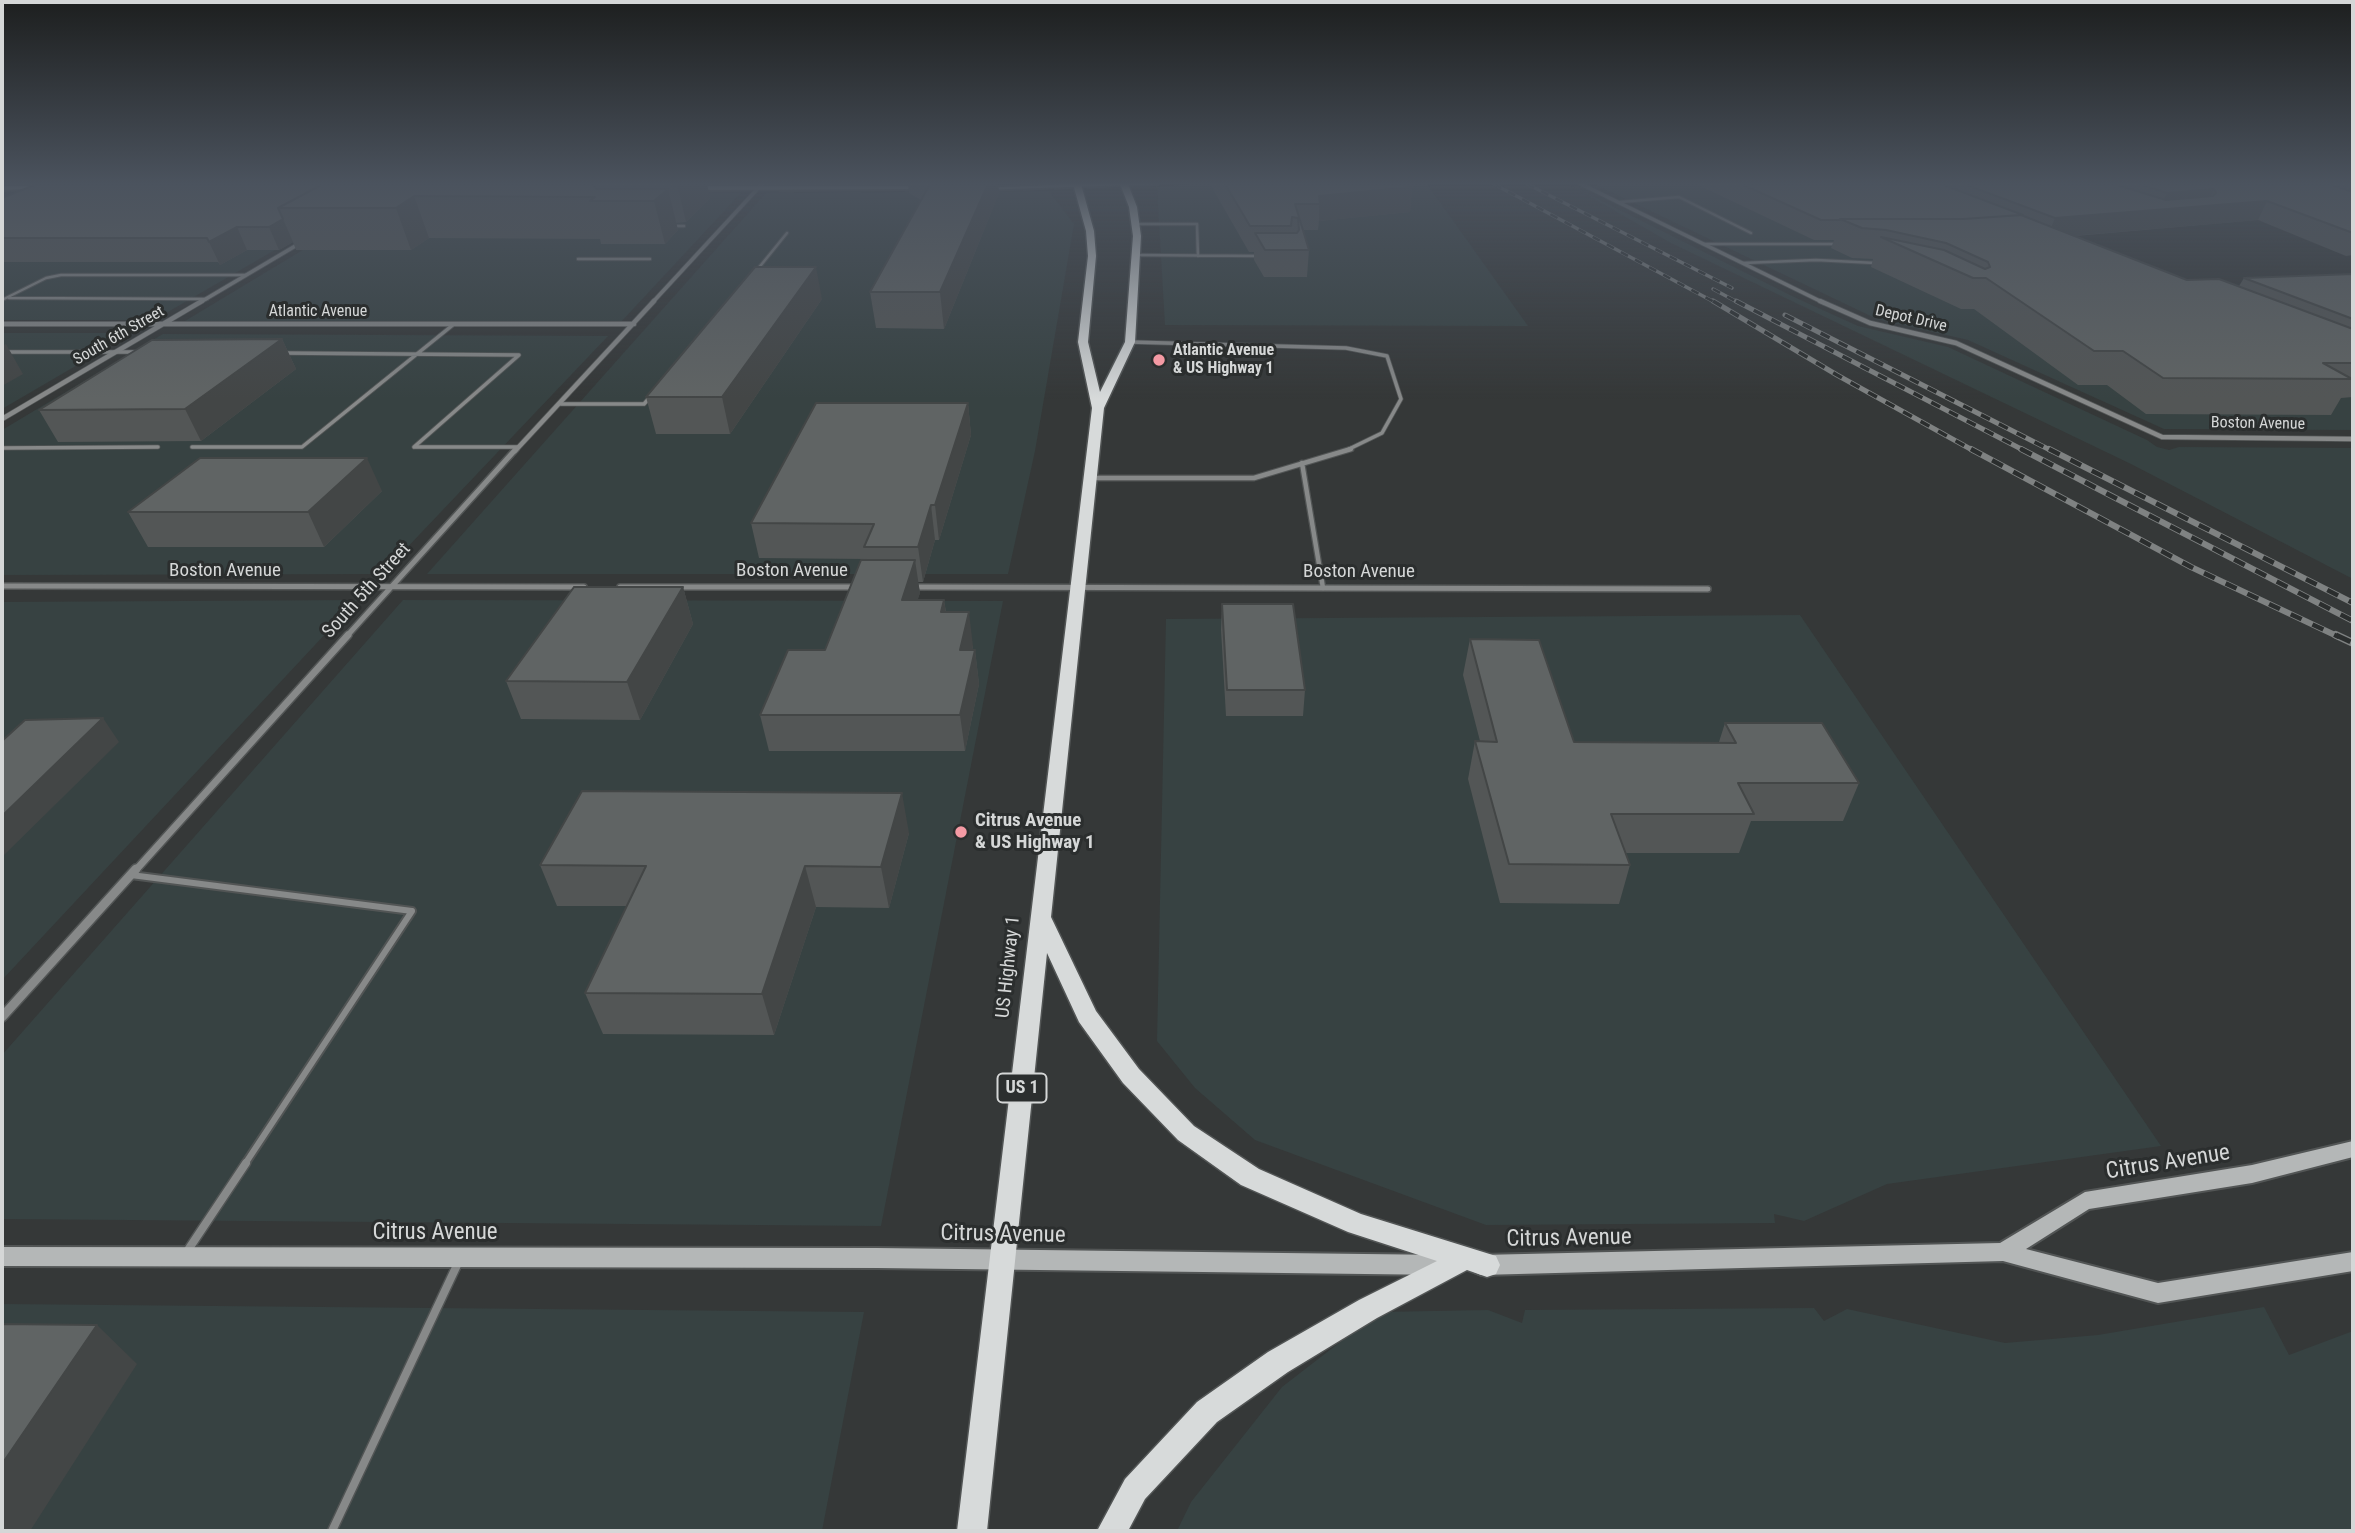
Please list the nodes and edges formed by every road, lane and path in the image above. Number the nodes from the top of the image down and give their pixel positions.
1 (279, 256) edge
2 (697, 256) edge
3 (768, 256) edge
4 (1092, 256) edge
5 (1135, 256) joint
6 (1198, 256) joint
7 (1267, 256) edge
8 (1727, 256) edge
9 (578, 259) dead end
10 (650, 259) edge
11 (1743, 263) junction
12 (1884, 265) edge
13 (753, 274) edge
14 (246, 275) junction
15 (4, 299) edge
16 (207, 299) junction
17 (2, 324) edge
18 (163, 324) junction
19 (454, 324) junction
20 (634, 324) junction
21 (1130, 342) junction
22 (2, 352) edge
23 (116, 352) junction
24 (143, 352) edge
25 (279, 353) dead end
26 (415, 353) junction
27 (652, 395) edge
28 (561, 404) junction
29 (1098, 408) junction
30 (2, 419) edge
31 (2162, 437) joint
32 (2353, 439) edge
33 (158, 447) edge
34 (192, 447) dead end
35 (302, 447) joint
36 (414, 447) joint
37 (518, 447) junction
38 (2, 448) edge
39 (1302, 463) junction
40 (1090, 478) junction
41 (2, 586) edge
42 (393, 587) junction
43 (598, 587) edge
44 (612, 587) edge
45 (859, 587) edge
46 (900, 587) edge
47 (1078, 587) junction
48 (1323, 588) junction
49 (1708, 589) dead end
50 (131, 875) junction
51 (1041, 917) junction
52 (2, 1017) edge
53 (2353, 1149) edge
54 (2003, 1252) junction
55 (2, 1256) edge
56 (183, 1257) junction
57 (461, 1257) junction
58 (1002, 1259) junction
59 (2353, 1261) edge
60 (1456, 1265) junction
61 (1487, 1265) junction
62 (331, 1531) edge
63 (972, 1531) edge
64 (1112, 1531) edge

1 - 14 street, South 6th Street
2 - 20 street, South 5th Street
3 - 13 lane
4 - 29 main road, US Highway 1 / US 1
5 - 6 lane
5 - 21 main road, US Highway 1 / US 1
6 - 7 lane
8 - 11 street, Depot Drive
9 - 10 lane
11 - 12 lane
11 - 31 street, Depot Drive
14 - 15 lane
14 - 16 street, South 6th Street
15 - 16 lane
16 - 18 street, South 6th Street
17 - 18 street, Atlantic Avenue
18 - 19 street, Atlantic Avenue
18 - 23 street, South 6th Street
19 - 20 street, Atlantic Avenue
19 - 26 lane
20 - 28 street, South 5th Street
21 - 29 main road, US Highway 1 / US 1
21 - 39 lane
22 - 23 lane
23 - 24 lane
23 - 30 street, South 6th Street
25 - 26 lane
26 - 35 lane
26 - 36 lane
27 - 28 lane
28 - 37 street, South 5th Street
29 - 40 main road, US Highway 1 / US 1
31 - 32 street, Boston Avenue
33 - 38 lane
34 - 35 lane
36 - 37 lane
37 - 42 street, South 5th Street
39 - 40 lane
39 - 48 lane
40 - 47 main road, US Highway 1 / US 1
41 - 42 street, Boston Avenue
42 - 43 street, Boston Avenue
42 - 50 street, South 5th Street
44 - 45 street, Boston Avenue
46 - 47 street, Boston Avenue
47 - 48 street, Boston Avenue
47 - 51 main road, US Highway 1 / US 1
48 - 49 street, Boston Avenue
50 - 52 street, South 5th Street
50 - 56 lane
51 - 58 main road, US Highway 1 / US 1
51 - 61 main road
53 - 54 main road, Citrus Avenue
54 - 59 main road, Citrus Avenue
54 - 61 main road, Citrus Avenue
55 - 56 main road, Citrus Avenue
56 - 57 main road, Citrus Avenue
57 - 58 main road, Citrus Avenue
57 - 62 lane
58 - 60 main road, Citrus Avenue
58 - 63 main road, US Highway 1 / US 1
60 - 61 main road, Citrus Avenue
60 - 64 main road

